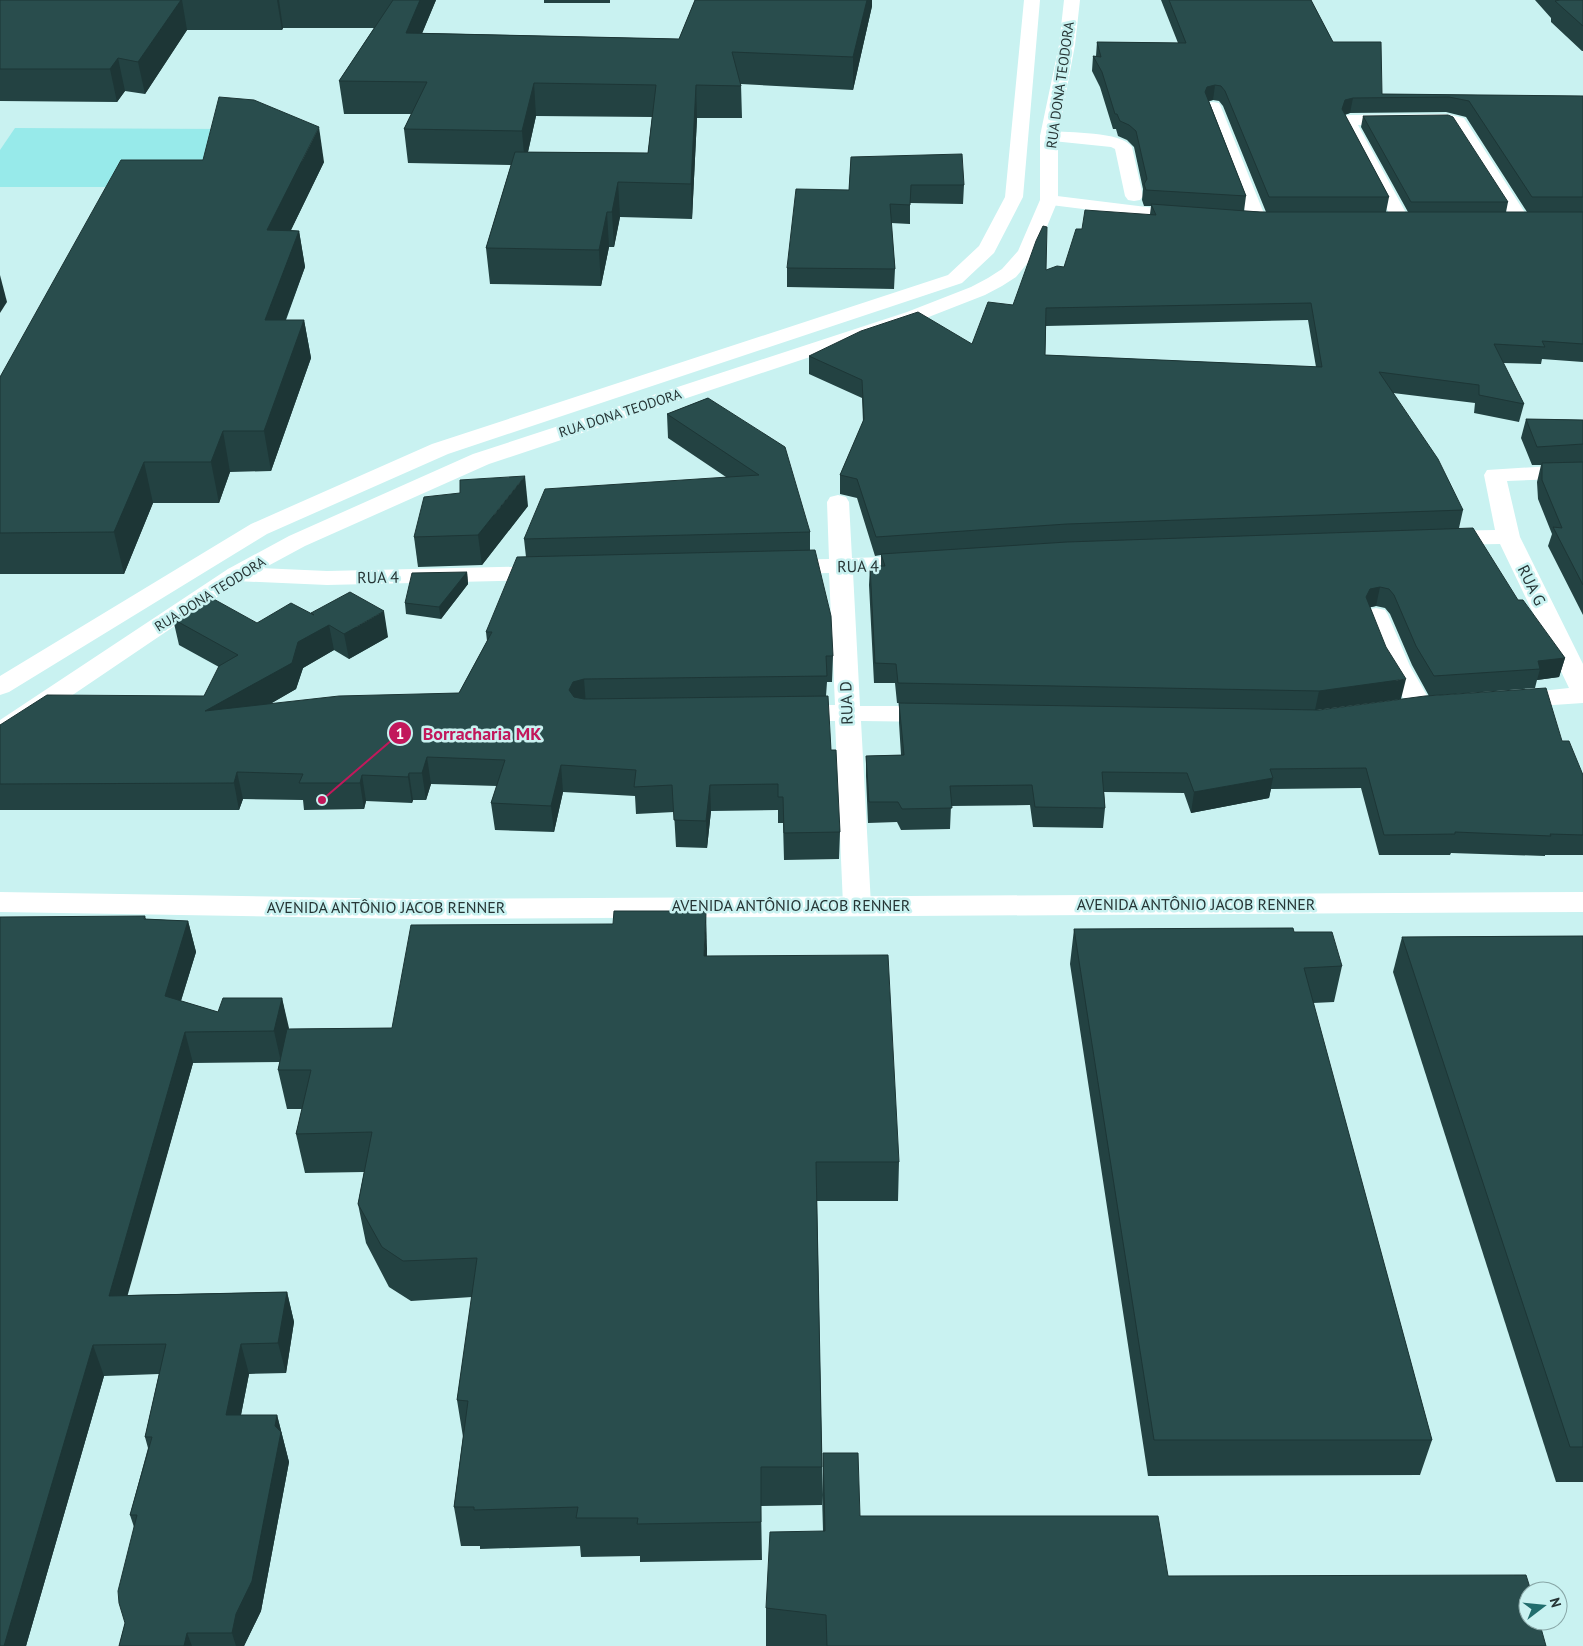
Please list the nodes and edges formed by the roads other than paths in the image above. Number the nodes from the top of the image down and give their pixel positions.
1 (1032, 0) edge
2 (1072, 0) edge
3 (1213, 107) edge
4 (1049, 136) junction
5 (1134, 196) dead end
6 (1049, 200) junction
7 (1209, 218) edge
8 (1238, 220) edge
9 (1258, 222) junction
10 (1277, 222) edge
11 (1383, 222) edge
12 (1402, 222) junction
13 (1421, 222) edge
14 (1504, 222) edge
15 (1583, 471) edge
16 (838, 502) dead end
17 (1508, 537) junction
18 (1416, 538) edge
19 (943, 561) edge
20 (842, 566) junction
21 (764, 567) edge
22 (566, 572) edge
23 (236, 574) junction
24 (1376, 615) dead end
25 (0, 687) edge
26 (1583, 690) edge
27 (1583, 695) edge
28 (1487, 701) edge
29 (1391, 710) edge
30 (846, 712) junction
31 (770, 713) edge
32 (962, 714) edge
33 (0, 732) edge
34 (0, 902) edge
35 (1583, 902) edge
36 (857, 904) junction

1 - 25 main road, RUA DONA TEODORA
2 - 4 main road, RUA DONA TEODORA
3 - 9 main road
4 - 5 main road
4 - 6 main road, RUA DONA TEODORA
6 - 7 main road
6 - 23 main road, RUA DONA TEODORA
8 - 9 main road
9 - 10 main road
11 - 12 main road
12 - 13 main road
12 - 14 main road
15 - 17 main road, RUA G
16 - 20 main road, RUA D
17 - 18 main road
17 - 26 main road, RUA G
19 - 20 main road, RUA 4
20 - 21 main road, RUA 4
20 - 30 main road, RUA D
22 - 23 main road, RUA 4
23 - 33 main road, RUA DONA TEODORA
24 - 29 main road
27 - 28 main road
30 - 31 main road
30 - 32 main road
30 - 36 main road, RUA D
34 - 36 main road, AVENIDA ANTÔNIO JACOB RENNER
35 - 36 main road, AVENIDA ANTÔNIO JACOB RENNER

